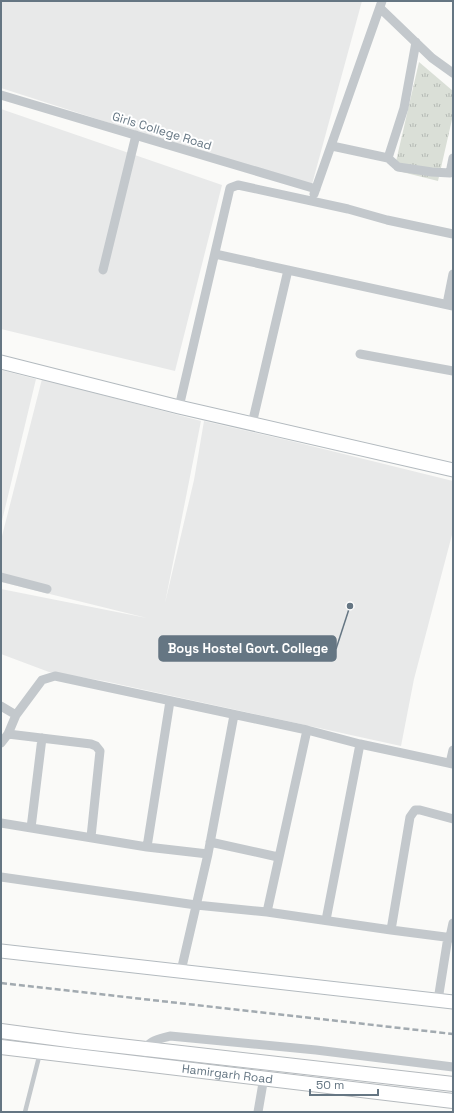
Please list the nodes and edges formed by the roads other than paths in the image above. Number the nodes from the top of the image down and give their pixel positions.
1 (381, 4) edge
2 (416, 42) junction
3 (453, 73) edge
4 (1, 95) edge
5 (136, 135) junction
6 (332, 146) junction
7 (388, 158) junction
8 (453, 158) edge
9 (451, 173) edge
10 (316, 189) junction
11 (312, 201) junction
12 (453, 234) edge
13 (215, 254) junction
14 (103, 270) dead end
15 (288, 270) junction
16 (453, 274) edge
17 (450, 305) edge
18 (360, 354) dead end
19 (1, 362) edge
20 (453, 372) edge
21 (179, 407) junction
22 (252, 424) junction
23 (453, 470) edge
24 (1, 577) edge
25 (47, 589) dead end
26 (170, 701) junction
27 (1, 706) edge
28 (16, 715) junction
29 (234, 715) junction
30 (307, 730) junction
31 (8, 734) junction
32 (42, 738) junction
33 (1, 743) edge
34 (360, 744) junction
35 (453, 750) edge
36 (452, 764) edge
37 (453, 819) edge
38 (1, 823) edge
39 (31, 828) junction
40 (91, 838) junction
41 (210, 842) junction
42 (147, 847) junction
43 (208, 854) junction
44 (278, 857) junction
45 (1, 876) edge
46 (196, 905) junction
47 (267, 912) junction
48 (326, 920) junction
49 (453, 923) edge
50 (390, 930) junction
51 (450, 937) edge
52 (1, 951) edge
53 (181, 971) junction
54 (438, 1000) junction
55 (453, 1002) edge
56 (1, 1031) edge
57 (1, 1047) edge
58 (145, 1049) junction
59 (41, 1052) junction
60 (144, 1063) junction
61 (453, 1067) edge
62 (264, 1077) junction
63 (453, 1084) edge
64 (453, 1101) edge
65 (25, 1112) edge
66 (258, 1112) edge

1 - 2 street
1 - 6 street
2 - 3 street
2 - 7 street
4 - 5 street, Girls College Road
5 - 10 street, Girls College Road
5 - 14 street
6 - 7 street
6 - 10 street
7 - 9 street
8 - 9 street
10 - 11 street
11 - 12 street
11 - 13 street
13 - 15 street
13 - 21 street
15 - 17 street
15 - 22 street
16 - 17 street
18 - 20 street
19 - 21 street
21 - 22 street
22 - 23 street
24 - 25 street
26 - 28 street
26 - 29 street
26 - 42 street
27 - 28 street
28 - 31 street
29 - 30 street
29 - 41 street
30 - 34 street
30 - 44 street
31 - 32 street
31 - 33 street
32 - 39 street
32 - 40 street
34 - 36 street
34 - 48 street
35 - 36 street
37 - 50 street
38 - 39 street
39 - 40 street
40 - 42 street
41 - 43 street
41 - 44 street
42 - 43 street
43 - 46 street
44 - 47 street
45 - 46 street
46 - 47 street
46 - 53 street
47 - 48 street
48 - 50 street
49 - 51 street
50 - 51 street
51 - 54 street
52 - 53 street
53 - 54 street
54 - 55 street
56 - 58 main road, Hamirgarh Road
57 - 59 main road, Hamirgarh Road
58 - 60 street
58 - 61 street
58 - 63 main road, Hamirgarh Road
59 - 60 main road, Hamirgarh Road
59 - 65 lane
60 - 62 main road, Hamirgarh Road
62 - 64 main road, Hamirgarh Road
62 - 66 street

